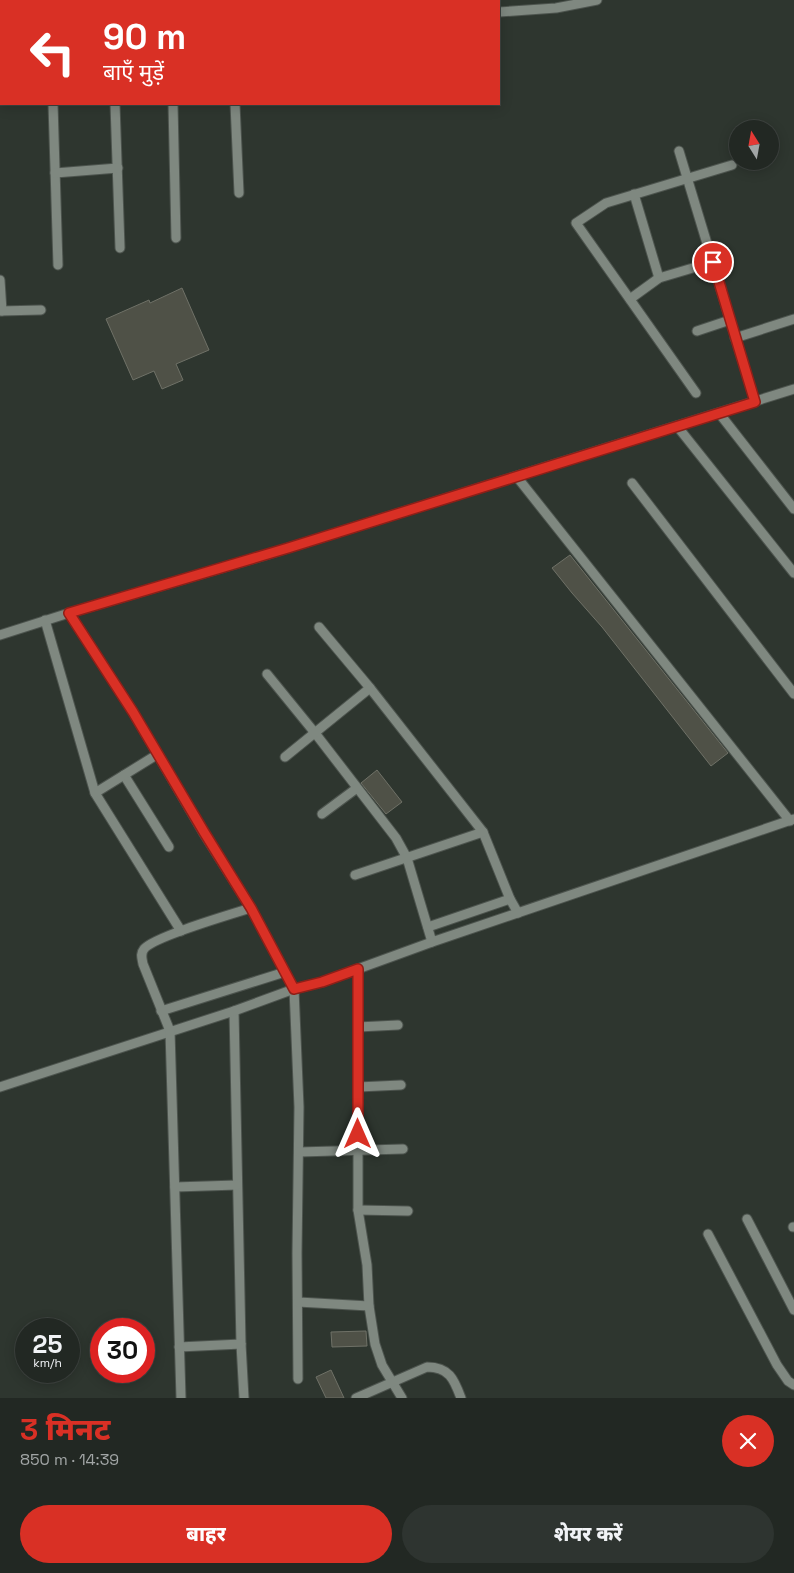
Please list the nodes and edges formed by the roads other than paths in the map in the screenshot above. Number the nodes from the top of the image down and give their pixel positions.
1 (596, 0) edge
2 (555, 4) edge
3 (500, 12) edge
4 (53, 105) edge
5 (115, 105) edge
6 (173, 105) edge
7 (236, 105) edge
8 (679, 151) dead end
9 (729, 166) edge
10 (118, 168) junction
11 (55, 173) junction
12 (687, 178) junction
13 (238, 193) dead end
14 (634, 194) junction
15 (176, 238) dead end
16 (120, 248) dead end
17 (713, 262) junction
18 (58, 264) dead end
19 (659, 278) junction
20 (0, 280) edge
21 (630, 299) junction
22 (41, 310) dead end
23 (1, 311) edge
24 (794, 319) edge
25 (730, 320) junction
26 (696, 331) dead end
27 (736, 338) junction
28 (794, 390) edge
29 (696, 393) dead end
30 (755, 402) junction
31 (719, 413) junction
32 (677, 426) junction
33 (517, 477) junction
34 (632, 483) dead end
35 (794, 509) edge
36 (794, 574) edge
37 (69, 613) junction
38 (45, 620) junction
39 (319, 627) dead end
40 (0, 635) edge
41 (267, 674) dead end
42 (370, 688) junction
43 (794, 694) edge
44 (315, 733) junction
45 (158, 754) junction
46 (285, 758) dead end
47 (124, 775) junction
48 (357, 788) junction
49 (95, 793) junction
50 (322, 814) dead end
51 (792, 820) edge
52 (483, 832) junction
53 (169, 847) dead end
54 (408, 858) junction
55 (355, 875) dead end
56 (510, 899) junction
57 (251, 908) junction
58 (518, 913) junction
59 (428, 927) junction
60 (181, 931) junction
61 (432, 942) junction
62 (358, 969) junction
63 (285, 972) junction
64 (294, 989) junction
65 (161, 1011) junction
66 (234, 1011) junction
67 (398, 1026) dead end
68 (358, 1027) junction
69 (170, 1031) junction
70 (401, 1085) dead end
71 (0, 1087) edge
72 (358, 1087) junction
73 (358, 1150) junction
74 (403, 1150) dead end
75 (299, 1152) junction
76 (237, 1185) junction
77 (176, 1187) junction
78 (358, 1210) junction
79 (408, 1211) dead end
80 (747, 1219) dead end
81 (708, 1234) dead end
82 (298, 1302) junction
83 (369, 1306) junction
84 (794, 1310) edge
85 (241, 1344) junction
86 (179, 1347) junction
87 (298, 1379) dead end
88 (392, 1383) junction
89 (794, 1385) edge
90 (180, 1398) edge
91 (244, 1398) edge
92 (356, 1398) edge
93 (402, 1398) edge
94 (461, 1398) edge

1 - 2 street
2 - 3 street
4 - 11 street
5 - 10 street
6 - 15 street
7 - 13 street
8 - 12 street
9 - 12 street
10 - 11 street
10 - 16 street
11 - 18 street
12 - 14 street
12 - 17 street
14 - 19 street
14 - 21 street
17 - 19 street
17 - 25 street
19 - 21 street
20 - 23 street
21 - 29 street
22 - 23 street
24 - 27 street
25 - 26 street
25 - 27 street
27 - 30 street
28 - 30 street
30 - 31 street
31 - 32 street
31 - 35 street
32 - 33 street
32 - 36 street
33 - 37 street
33 - 51 street
34 - 43 street
37 - 38 street
37 - 45 street
38 - 40 street
38 - 49 street
39 - 42 street
41 - 44 street
42 - 44 street
42 - 52 street
44 - 46 street
44 - 48 street
45 - 47 street
45 - 57 street
47 - 49 street
47 - 53 street
48 - 50 street
48 - 54 street
49 - 60 street
51 - 58 street
52 - 54 street
52 - 56 street
54 - 55 street
54 - 59 street
56 - 58 street
56 - 59 street
57 - 60 street
57 - 63 street
58 - 61 street
59 - 61 street
60 - 65 street
61 - 62 street
62 - 64 street
62 - 68 street
63 - 64 street
63 - 65 street
64 - 66 street
64 - 75 street
65 - 69 street
66 - 69 street
66 - 76 street
67 - 68 street
68 - 72 street
69 - 71 street
69 - 77 street
70 - 72 street
72 - 73 street
73 - 74 street
73 - 75 street
73 - 78 street
75 - 82 street
76 - 77 street
76 - 85 street
77 - 86 street
78 - 79 street
78 - 83 street
80 - 84 street
81 - 89 street
82 - 83 street
82 - 87 street
83 - 88 street
85 - 86 street
85 - 91 street
86 - 90 street
88 - 92 street
88 - 93 street
88 - 94 street

